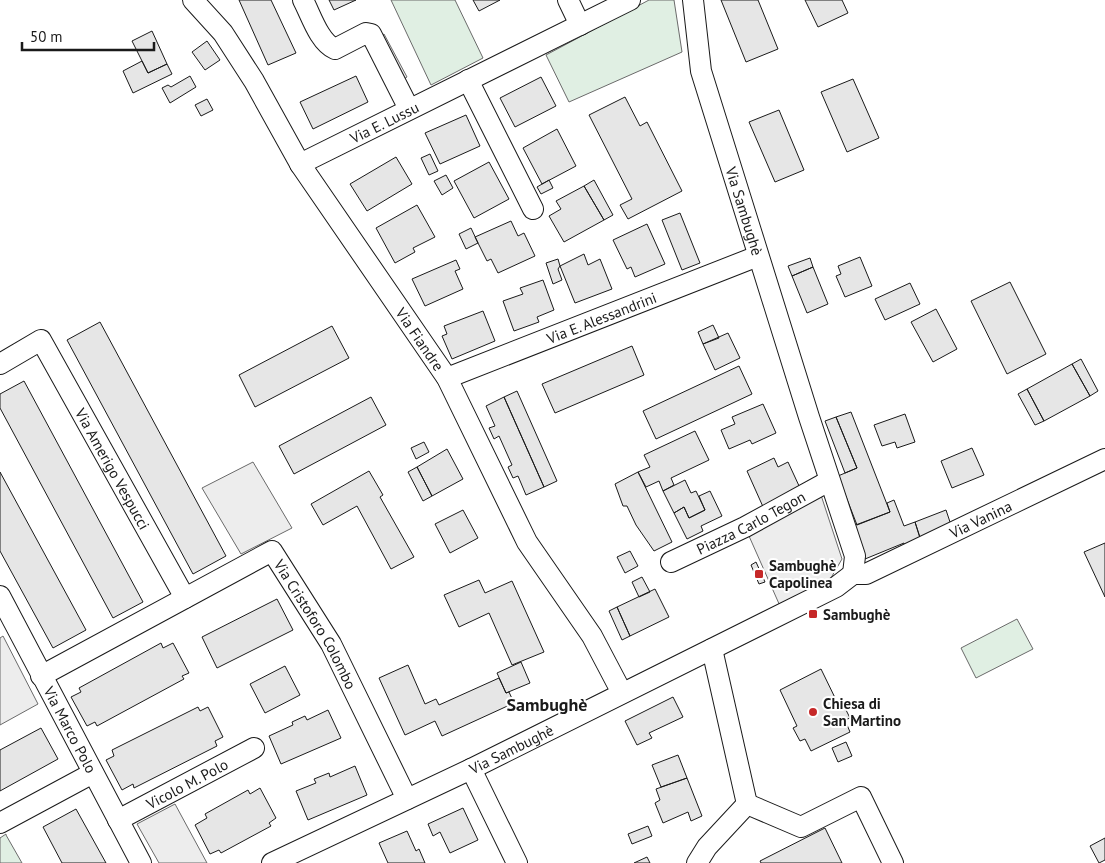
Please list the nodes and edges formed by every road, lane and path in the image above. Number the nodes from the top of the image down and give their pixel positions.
1 (193, 0) edge
2 (303, 0) edge
3 (568, 0) edge
4 (630, 0) edge
5 (694, 0) edge
6 (580, 25) junction
7 (468, 80) junction
8 (408, 109) junction
9 (300, 164) junction
10 (533, 209) dead end
11 (758, 256) junction
12 (0, 364) edge
13 (446, 378) junction
14 (1105, 459) edge
15 (829, 481) junction
16 (671, 562) dead end
17 (853, 574) junction
18 (0, 596) edge
19 (185, 598) junction
20 (712, 649) junction
21 (41, 676) junction
22 (622, 693) junction
23 (254, 748) dead end
24 (471, 769) junction
25 (93, 773) junction
26 (407, 799) junction
27 (747, 804) junction
28 (118, 820) junction
29 (0, 823) edge
30 (141, 863) edge
31 (272, 863) edge
32 (517, 863) edge
33 (697, 863) edge
34 (893, 863) edge

1 - 9 street, Via Fiandre
2 - 8 street
3 - 6 street
4 - 6 street, Via E. Lussu
5 - 11 street, Via Sambughè
6 - 7 street, Via E. Lussu
7 - 8 street, Via E. Lussu
7 - 10 street
8 - 9 street, Via E. Lussu
9 - 13 street, Via Fiandre
11 - 13 street, Via E. Alessandrini
11 - 15 street, Via Sambughè
12 - 19 street, Via Amerigo Vespucci
13 - 22 street, Via Fiandre
14 - 17 street, Via Vanina
15 - 16 street, Piazza Carlo Tegon
15 - 17 street
17 - 20 street, Via Sambughè
18 - 21 street, Via Marco Polo
19 - 21 street, Via Cristoforo Colombo
19 - 26 street, Via Cristoforo Colombo
20 - 22 street, Via Sambughè
20 - 27 street
21 - 25 street, Via Marco Polo
22 - 24 street, Via Sambughè
23 - 28 street, Vicolo M. Polo
24 - 26 street, Via Sambughè
24 - 32 street
25 - 28 street, Via Marco Polo
25 - 29 street
26 - 31 street, Via Sambughè
27 - 33 street
27 - 34 street
28 - 30 street, Via Marco Polo

